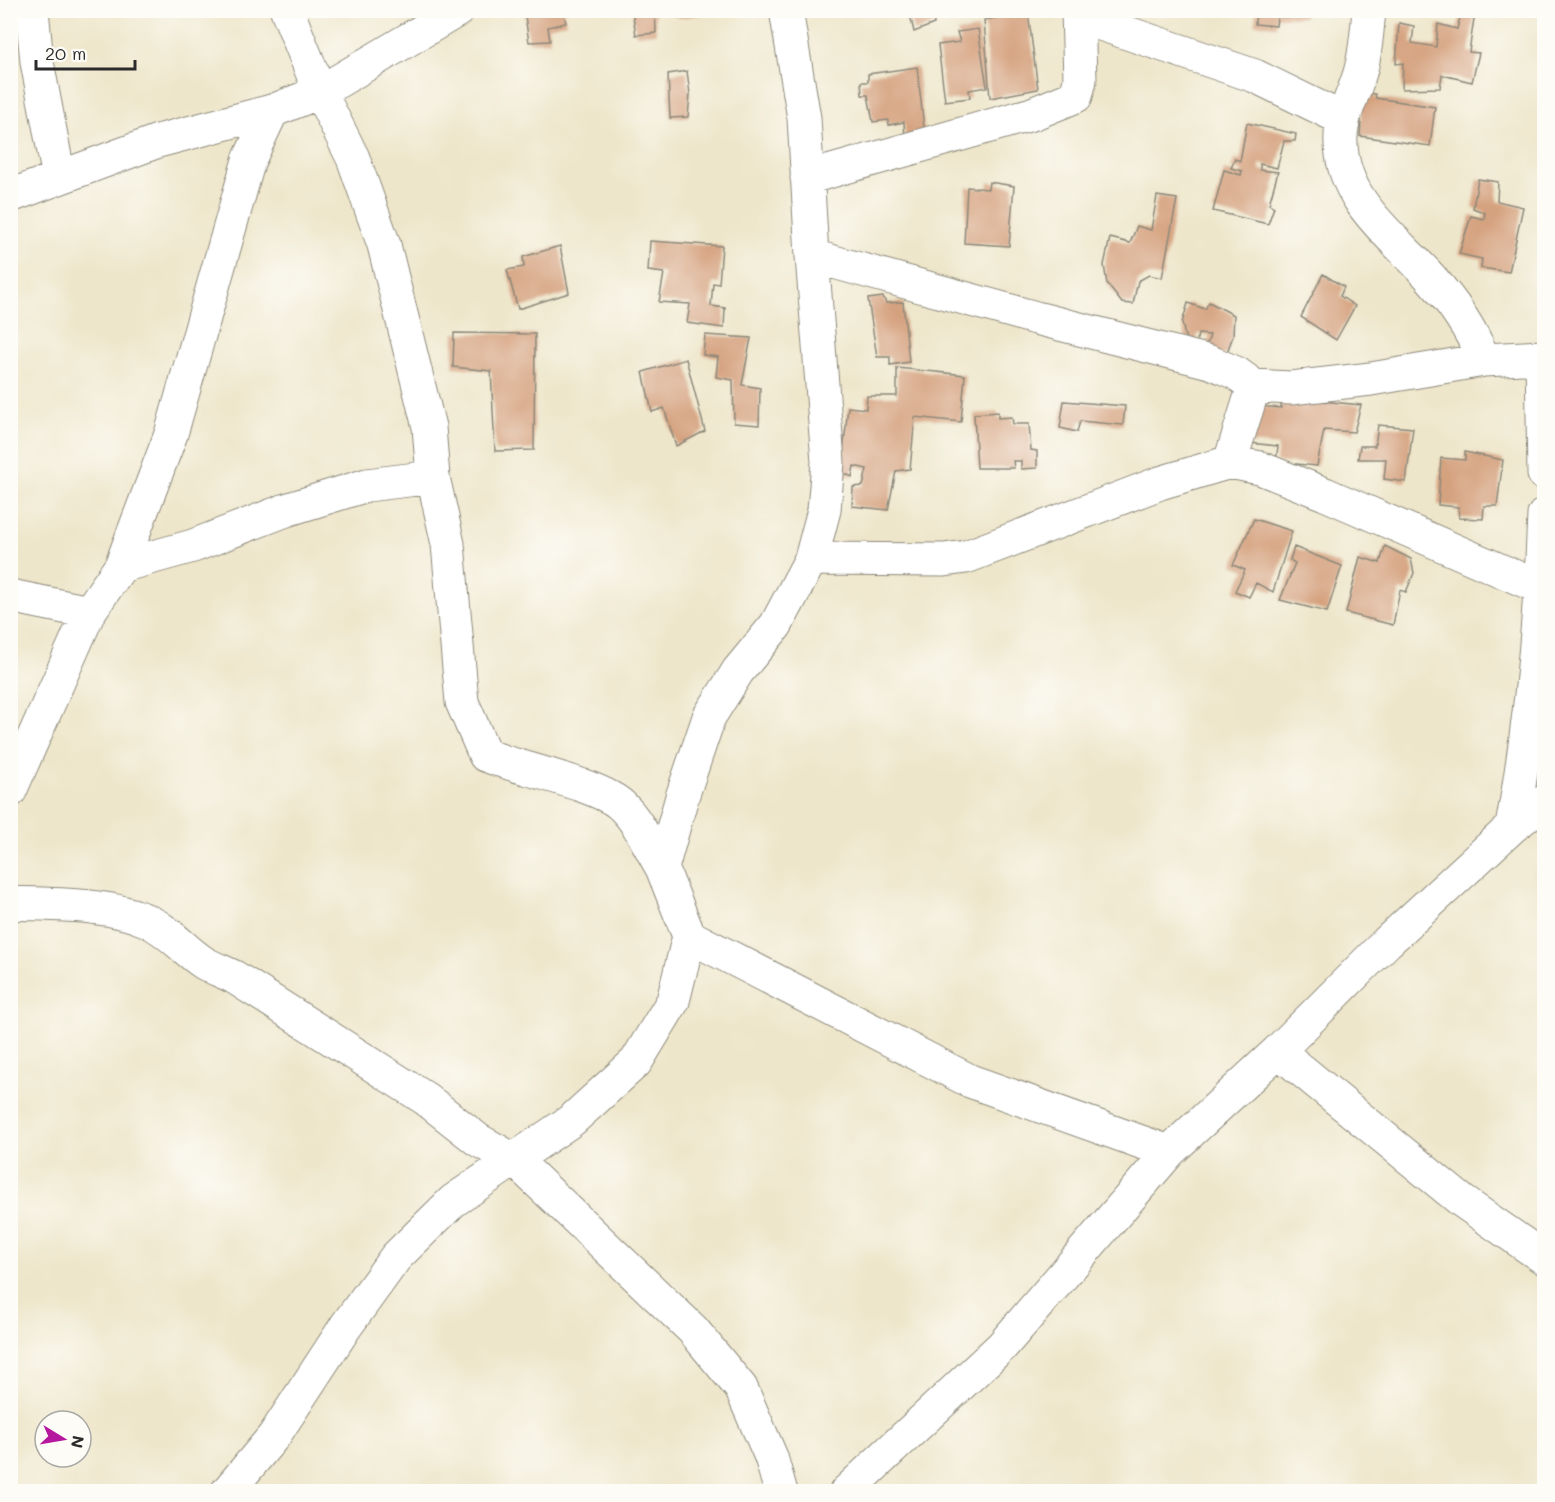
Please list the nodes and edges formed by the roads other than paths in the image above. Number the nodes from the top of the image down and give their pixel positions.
1 (32, 10) edge
2 (287, 10) edge
3 (458, 10) edge
4 (786, 10) edge
5 (1369, 10) edge
6 (1079, 14) edge
7 (320, 92) junction
8 (272, 111) junction
9 (1343, 119) junction
10 (59, 178) junction
11 (807, 178) junction
12 (10, 196) edge
13 (812, 256) junction
14 (1543, 357) edge
15 (1484, 360) junction
16 (1254, 386) junction
17 (1230, 462) junction
18 (1545, 474) edge
19 (433, 477) junction
20 (1545, 514) edge
21 (811, 559) junction
22 (121, 566) junction
23 (1541, 588) junction
24 (10, 596) edge
25 (89, 612) junction
26 (10, 791) edge
27 (1545, 802) edge
28 (1512, 827) junction
29 (662, 868) junction
30 (10, 903) edge
31 (688, 936) junction
32 (1278, 1051) junction
33 (1169, 1152) junction
34 (516, 1161) junction
35 (1545, 1258) edge
36 (227, 1491) edge
37 (781, 1491) edge
38 (846, 1491) edge

1 - 10 street
2 - 7 street
3 - 7 street
4 - 11 street
5 - 9 street
6 - 9 street
6 - 11 street
7 - 8 street
7 - 19 street
8 - 10 street
8 - 22 street
9 - 15 street
10 - 12 street
11 - 13 street
13 - 16 street
13 - 21 street
14 - 15 street
14 - 18 street
15 - 16 street
16 - 17 street
17 - 21 street
17 - 23 street
19 - 22 street
19 - 29 street
20 - 23 street
21 - 29 street
22 - 25 street
23 - 28 street
24 - 25 street
25 - 26 street
27 - 28 street
28 - 32 street
29 - 31 street
30 - 34 street
31 - 33 street
31 - 34 street
32 - 33 street
32 - 35 street
33 - 38 street
34 - 36 street
34 - 37 street

